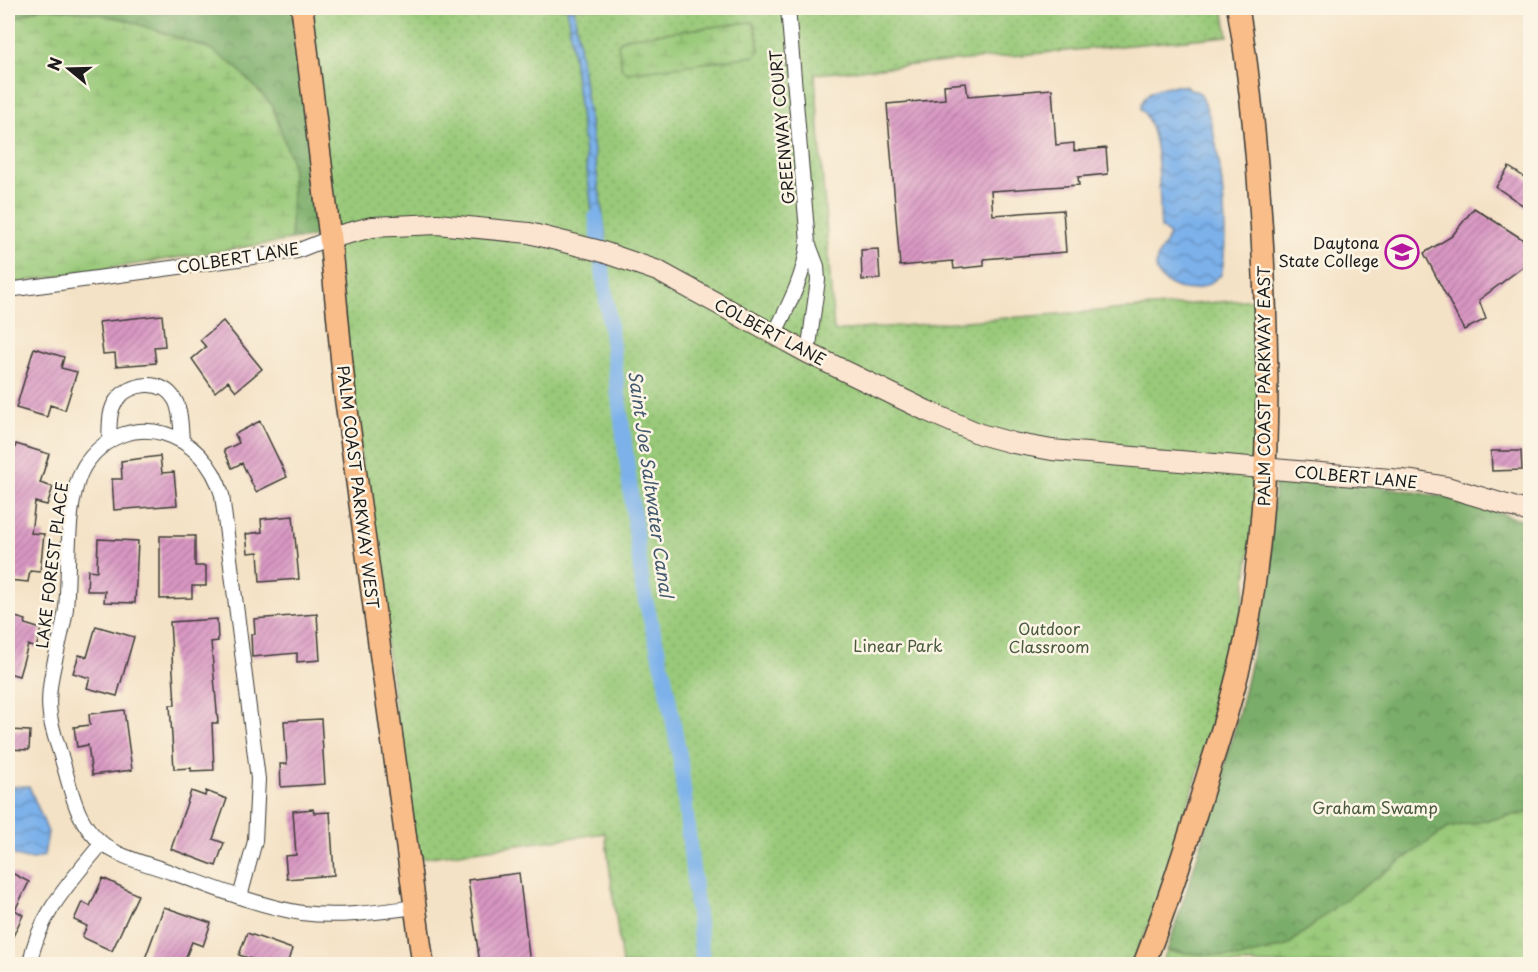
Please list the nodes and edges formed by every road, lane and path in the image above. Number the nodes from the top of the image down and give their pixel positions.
1 (302, 8) edge
2 (789, 8) edge
3 (1238, 8) edge
4 (330, 238) junction
5 (808, 243) junction
6 (8, 290) edge
7 (774, 334) junction
8 (808, 353) junction
9 (109, 441) junction
10 (182, 441) junction
11 (1267, 469) junction
12 (1530, 512) edge
13 (102, 843) junction
14 (240, 897) junction
15 (415, 907) junction
16 (30, 964) edge
17 (423, 964) edge
18 (1144, 964) edge

1 - 4 main road, PALM COAST PARKWAY WEST
2 - 5 street, GREENWAY COURT
3 - 11 main road, PALM COAST PARKWAY EAST
4 - 6 street, COLBERT LANE
4 - 7 street, COLBERT LANE
4 - 15 main road, PALM COAST PARKWAY WEST
5 - 7 street
5 - 8 street
7 - 8 street, COLBERT LANE
8 - 11 street, COLBERT LANE
9 - 10 street, LAKE FOREST PLACE
9 - 10 street
9 - 13 street, LAKE FOREST PLACE
10 - 14 street, LAKE FOREST PLACE
11 - 12 street, COLBERT LANE
11 - 18 main road, PALM COAST PARKWAY EAST
13 - 14 street, LAKE FOREST PLACE
13 - 16 street
14 - 15 street
15 - 17 main road, PALM COAST PARKWAY WEST

